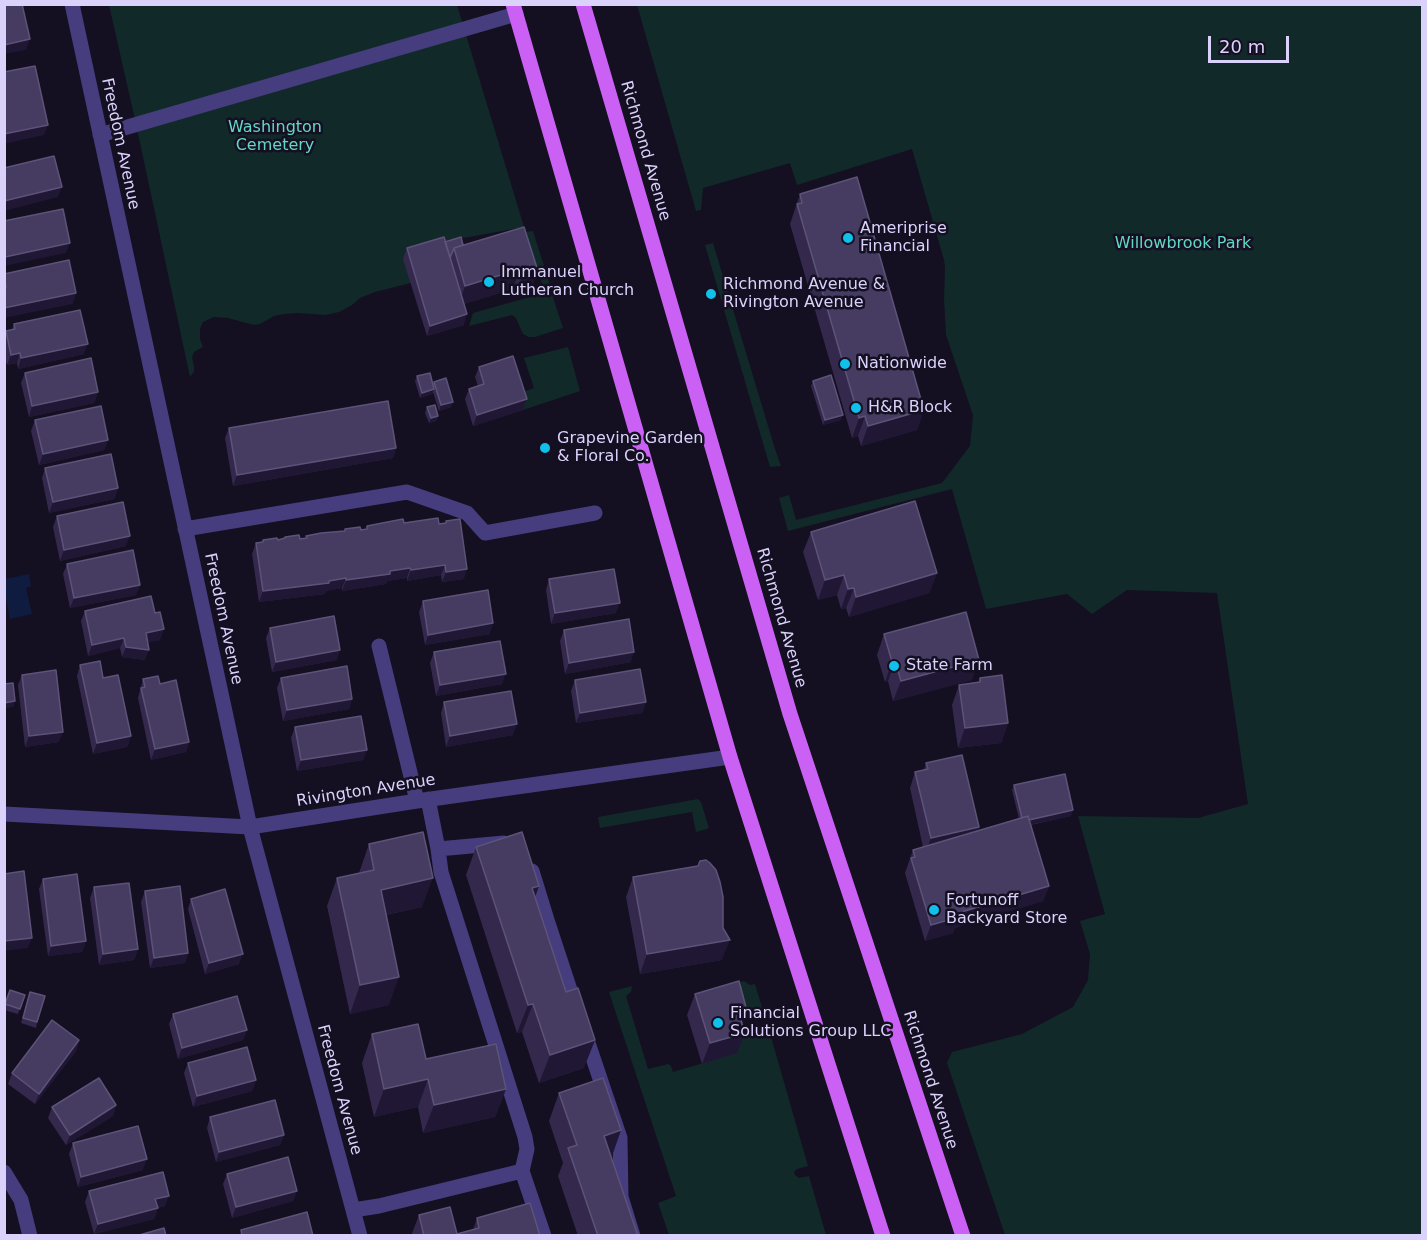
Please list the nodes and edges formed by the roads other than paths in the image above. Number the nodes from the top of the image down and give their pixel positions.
1 (72, 4) edge
2 (583, 4) edge
3 (514, 9) edge
4 (100, 135) junction
5 (595, 513) dead end
6 (185, 529) junction
7 (379, 645) dead end
8 (730, 757) junction
9 (423, 800) junction
10 (4, 814) edge
11 (250, 827) junction
12 (438, 849) junction
13 (522, 1171) junction
14 (4, 1172) edge
15 (353, 1210) junction
16 (30, 1236) edge
17 (360, 1236) edge
18 (544, 1236) edge
19 (633, 1236) edge
20 (883, 1236) edge
21 (963, 1236) edge

1 - 4 street, Freedom Avenue
2 - 21 main road, Richmond Avenue
3 - 4 street
3 - 8 main road
4 - 6 street, Freedom Avenue
5 - 6 street
6 - 11 street, Freedom Avenue
7 - 9 street
8 - 9 street, Rivington Avenue
8 - 20 main road
9 - 11 street, Rivington Avenue
9 - 12 street
10 - 11 street, Rivington Avenue
11 - 15 street, Freedom Avenue
12 - 13 street
12 - 19 street
13 - 15 street
13 - 18 street
14 - 16 street
15 - 17 street, Freedom Avenue

